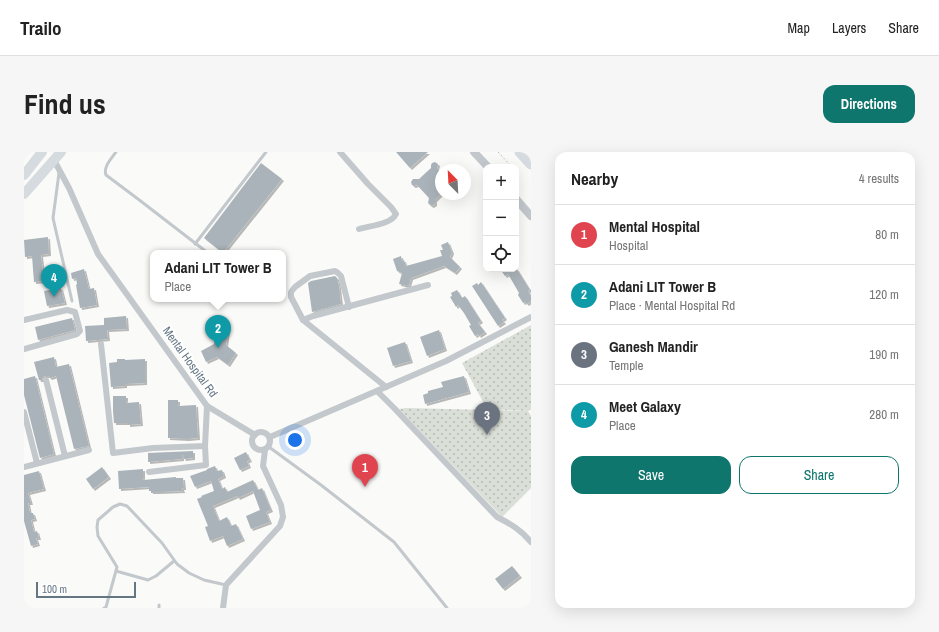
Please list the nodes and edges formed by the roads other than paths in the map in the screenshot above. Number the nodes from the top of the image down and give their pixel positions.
1 (42, 152) edge
2 (61, 152) edge
3 (116, 152) edge
4 (266, 152) edge
5 (340, 152) edge
6 (474, 152) edge
7 (518, 152) edge
8 (54, 160) junction
9 (529, 162) edge
10 (485, 164) edge
11 (59, 170) junction
12 (24, 176) edge
13 (27, 190) edge
14 (517, 200) edge
15 (531, 216) edge
16 (359, 229) dead end
17 (195, 244) junction
18 (204, 250) edge
19 (428, 285) dead end
20 (72, 300) dead end
21 (349, 307) junction
22 (531, 317) edge
23 (24, 320) edge
24 (303, 320) junction
25 (101, 344) dead end
26 (24, 349) edge
27 (46, 380) dead end
28 (386, 387) junction
29 (377, 391) junction
30 (207, 406) junction
31 (24, 412) edge
32 (255, 435) junction
33 (270, 437) junction
34 (205, 446) junction
35 (267, 448) junction
36 (89, 450) dead end
37 (65, 456) junction
38 (37, 463) junction
39 (24, 467) edge
40 (149, 472) dead end
41 (531, 531) edge
42 (526, 536) junction
43 (531, 542) edge
44 (174, 561) junction
45 (116, 571) junction
46 (226, 585) junction
47 (104, 608) edge
48 (223, 608) edge
49 (446, 608) edge

1 - 12 main road
2 - 8 main road
3 - 17 lane
4 - 17 lane
5 - 16 street
6 - 10 street
7 - 9 highway
8 - 11 street, Mental Hospital Rd
8 - 13 main road
11 - 20 lane
11 - 30 street, Mental Hospital Rd
12 - 13 main road
14 - 15 street
17 - 18 lane
19 - 21 street
21 - 24 street
21 - 24 street
22 - 28 street
23 - 26 street
24 - 28 street
25 - 34 street
27 - 37 street
28 - 29 street
29 - 33 street
29 - 42 street
30 - 32 street, Mental Hospital Rd
30 - 34 street
31 - 38 street
32 - 33 street
32 - 35 street
33 - 35 street
34 - 40 street
35 - 46 street
35 - 49 lane
36 - 37 street
37 - 38 street
38 - 39 street
41 - 42 street
42 - 43 street
44 - 45 lane
44 - 45 lane
44 - 46 lane
45 - 47 lane
46 - 48 street

